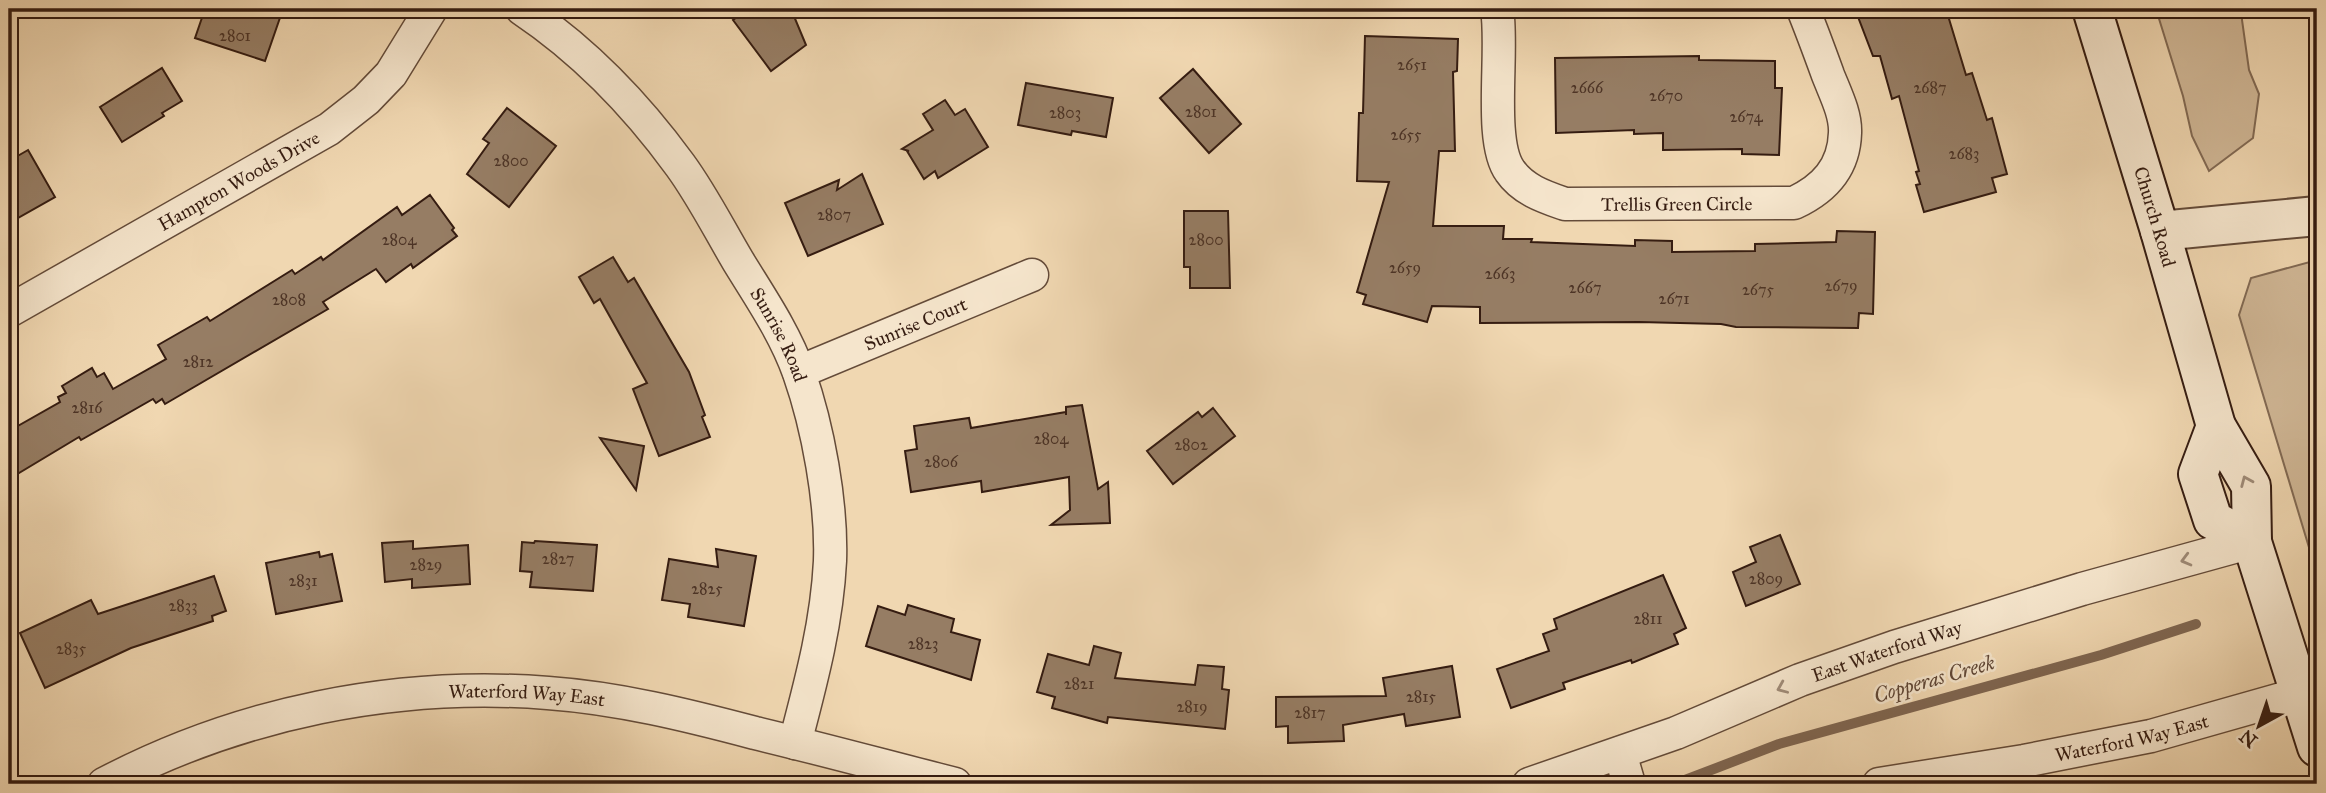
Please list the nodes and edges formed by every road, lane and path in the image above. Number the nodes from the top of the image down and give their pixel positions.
1 (431, 9) edge
2 (522, 9) edge
3 (1497, 9) edge
4 (1803, 9) edge
5 (2092, 9) edge
6 (2317, 216) edge
7 (2160, 231) junction
8 (1032, 275) dead end
9 (9, 311) edge
10 (799, 372) junction
11 (2252, 542) junction
12 (2299, 694) junction
13 (795, 743) junction
14 (2317, 747) edge
15 (1620, 753) junction
16 (104, 784) edge
17 (955, 784) edge
18 (1529, 784) edge
19 (1629, 784) edge
20 (1879, 784) edge

1 - 9 street, Hampton Woods Drive
2 - 10 street, Sunrise Road
3 - 4 street, Trellis Green Circle
5 - 7 main road, Church Road
6 - 7 main road
7 - 11 main road, Church Road
8 - 10 street, Sunrise Court
10 - 13 street, Sunrise Road
11 - 12 main road
11 -> 15 street, East Waterford Way
12 - 14 main road
12 - 20 street, Waterford Way East
13 - 16 street, Waterford Way East
13 - 17 street, Waterford Way East
15 - 18 street, East Waterford Way
15 - 19 street

